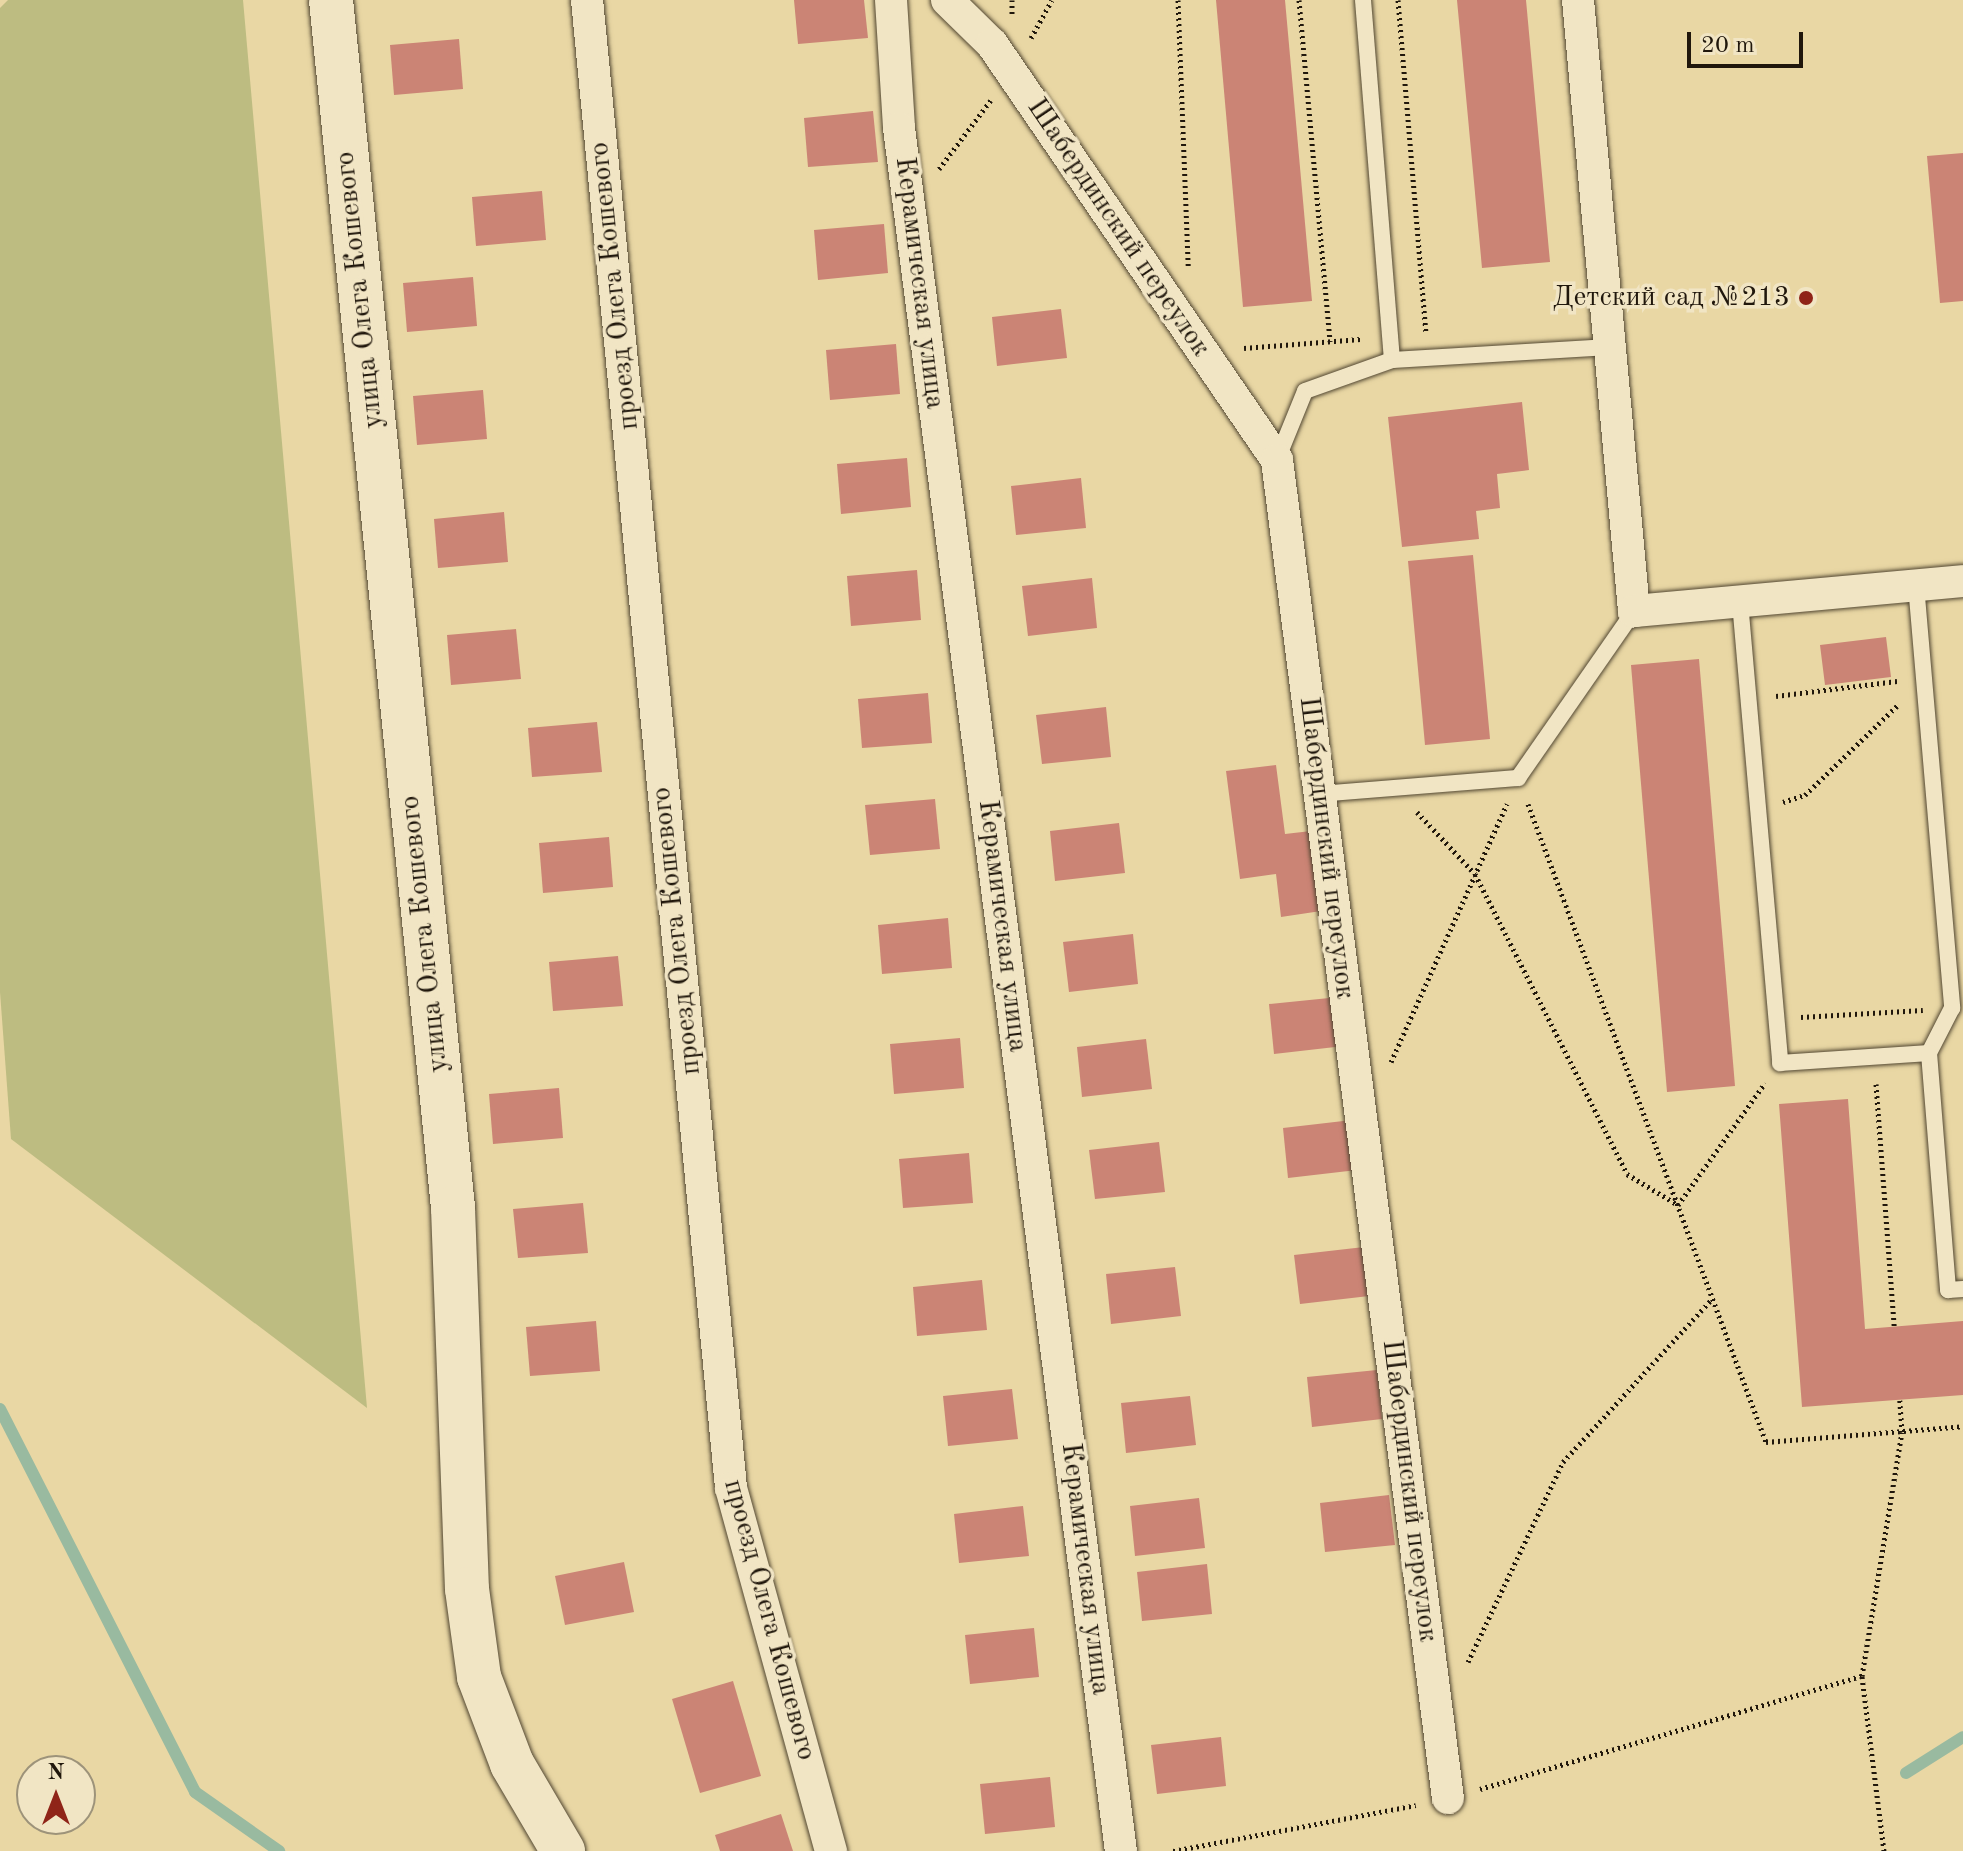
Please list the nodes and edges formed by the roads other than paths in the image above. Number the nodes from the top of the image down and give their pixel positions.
1 (331, 0) edge
2 (587, 0) edge
3 (891, 0) edge
4 (947, 0) edge
5 (1363, 0) edge
6 (1578, 0) edge
7 (1610, 347) junction
8 (1392, 360) junction
9 (1277, 460) junction
10 (1963, 581) edge
11 (1916, 585) junction
12 (1740, 602) junction
13 (1634, 611) junction
14 (1319, 794) junction
15 (1929, 1053) junction
16 (1963, 1289) edge
17 (1448, 1798) road end
18 (563, 1851) edge
19 (831, 1851) edge
20 (1121, 1851) edge

1 - 18 main road, улица Олега Кошевого
2 - 19 street, проезд Олега Кошевого
3 - 20 street, Керамическая улица
4 - 9 street, Шабердинский переулок
5 - 8 lane
6 - 7 street
7 - 8 lane
7 - 13 street
8 - 9 lane
9 - 14 street, Шабердинский переулок
10 - 11 street
11 - 12 street
11 - 15 lane
12 - 13 street
12 - 15 lane
13 - 14 lane
14 - 17 street, Шабердинский переулок
15 - 16 lane

